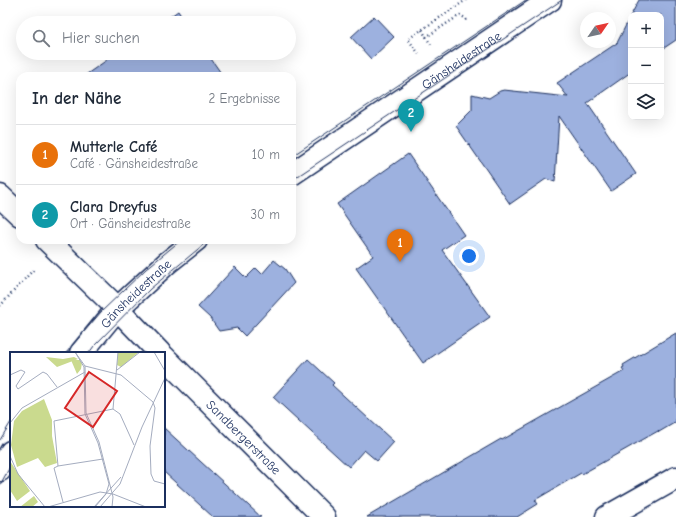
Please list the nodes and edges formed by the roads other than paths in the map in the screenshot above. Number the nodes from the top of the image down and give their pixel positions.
1 (550, 0) edge
2 (296, 171) edge
3 (0, 196) edge
4 (16, 211) edge
5 (51, 244) edge
6 (191, 244) edge
7 (117, 309) junction
8 (82, 352) edge
9 (159, 352) edge
10 (165, 358) edge
11 (10, 454) edge
12 (0, 470) edge
13 (676, 478) edge
14 (324, 517) edge
15 (608, 517) edge

1 - 2 street, Gänsheidestraße
3 - 4 street
5 - 7 street
6 - 7 street, Gänsheidestraße
7 - 8 street, Gänsheidestraße
7 - 9 street
10 - 14 street, Sandbergerstraße
11 - 12 street
13 - 15 street

